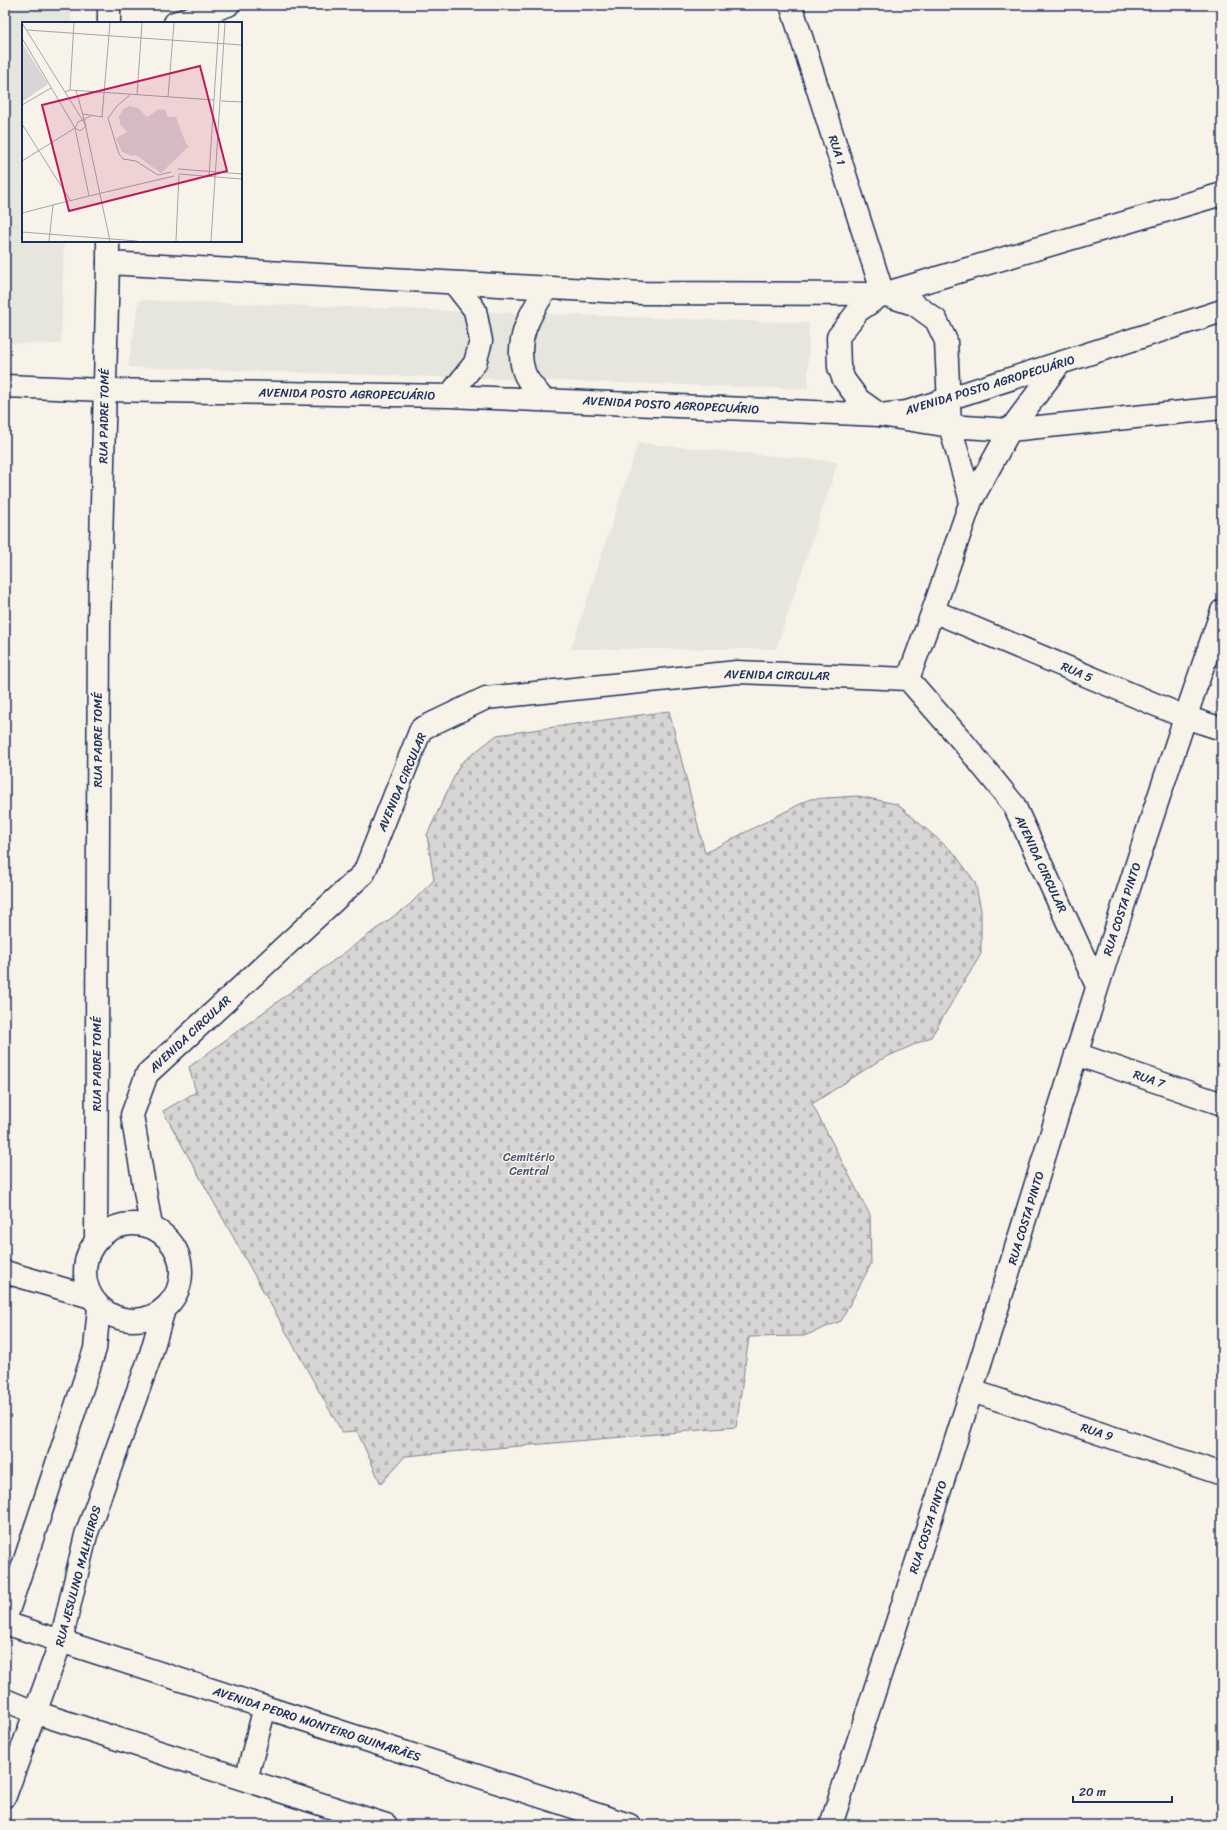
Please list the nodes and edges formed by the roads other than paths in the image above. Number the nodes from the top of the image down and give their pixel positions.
1 (109, 5) edge
2 (228, 5) edge
3 (791, 5) edge
4 (109, 22) edge
5 (178, 22) edge
6 (1222, 194) edge
7 (108, 242) edge
8 (108, 263) junction
9 (454, 283) junction
10 (547, 288) junction
11 (883, 294) junction
12 (1222, 311) edge
13 (1060, 363) junction
14 (5, 386) edge
15 (104, 390) junction
16 (449, 396) junction
17 (948, 399) junction
18 (544, 400) junction
19 (1222, 408) edge
20 (880, 415) junction
21 (950, 426) junction
22 (1010, 430) junction
23 (971, 501) junction
24 (933, 611) junction
25 (1222, 611) edge
26 (908, 679) junction
27 (1185, 717) junction
28 (1222, 729) edge
29 (1097, 986) junction
30 (1076, 1054) junction
31 (1222, 1104) edge
32 (150, 1226) junction
33 (96, 1240) junction
34 (5, 1272) edge
35 (95, 1302) junction
36 (164, 1309) junction
37 (972, 1391) junction
38 (1222, 1474) edge
39 (5, 1622) edge
40 (61, 1641) junction
41 (5, 1700) edge
42 (265, 1707) junction
43 (34, 1712) junction
44 (246, 1780) junction
45 (5, 1796) edge
46 (386, 1825) edge
47 (630, 1825) edge
48 (831, 1825) edge

1 - 4 street
2 - 5 street
3 - 11 street, RUA 1
6 - 11 street
7 - 8 street, RUA PADRE TOMÉ
8 - 9 street
8 - 15 street, RUA PADRE TOMÉ
9 - 10 street
9 - 16 street
10 - 11 street
10 - 18 street
11 - 17 street
11 - 20 street
12 - 13 street, AVENIDA POSTO AGROPECUÁRIO
13 - 17 street, AVENIDA POSTO AGROPECUÁRIO
13 - 22 street
14 - 15 street, AVENIDA POSTO AGROPECUÁRIO
15 - 16 street, AVENIDA POSTO AGROPECUÁRIO
15 - 33 street, RUA PADRE TOMÉ
16 - 18 street, AVENIDA POSTO AGROPECUÁRIO
17 - 20 street, AVENIDA POSTO AGROPECUÁRIO
17 - 21 street
18 - 20 street, AVENIDA POSTO AGROPECUÁRIO
19 - 22 street
20 - 21 street
21 - 22 street
21 - 23 street
22 - 23 street
23 - 24 street
24 - 26 street
24 - 27 street, RUA 5
25 - 27 street, RUA COSTA PINTO
26 - 29 street, AVENIDA CIRCULAR
26 - 32 street, AVENIDA CIRCULAR
27 - 28 street, RUA 5
27 - 29 street, RUA COSTA PINTO
29 - 30 street, RUA COSTA PINTO
30 - 31 street, RUA 7
30 - 37 street, RUA COSTA PINTO
32 - 33 street
32 - 36 street
33 - 35 street
34 - 35 street
35 - 36 street
35 - 39 street
36 - 40 street, RUA JESULINO MALHEIROS
37 - 38 street, RUA 9
37 - 48 street, RUA COSTA PINTO
39 - 40 street, AVENIDA PEDRO MONTEIRO GUIMARÃES
40 - 42 street, AVENIDA PEDRO MONTEIRO GUIMARÃES
40 - 43 street, RUA JESULINO MALHEIROS
41 - 43 street
42 - 44 street
42 - 47 street, AVENIDA PEDRO MONTEIRO GUIMARÃES
43 - 44 street
43 - 45 street, RUA JESULINO MALHEIROS
44 - 46 street

